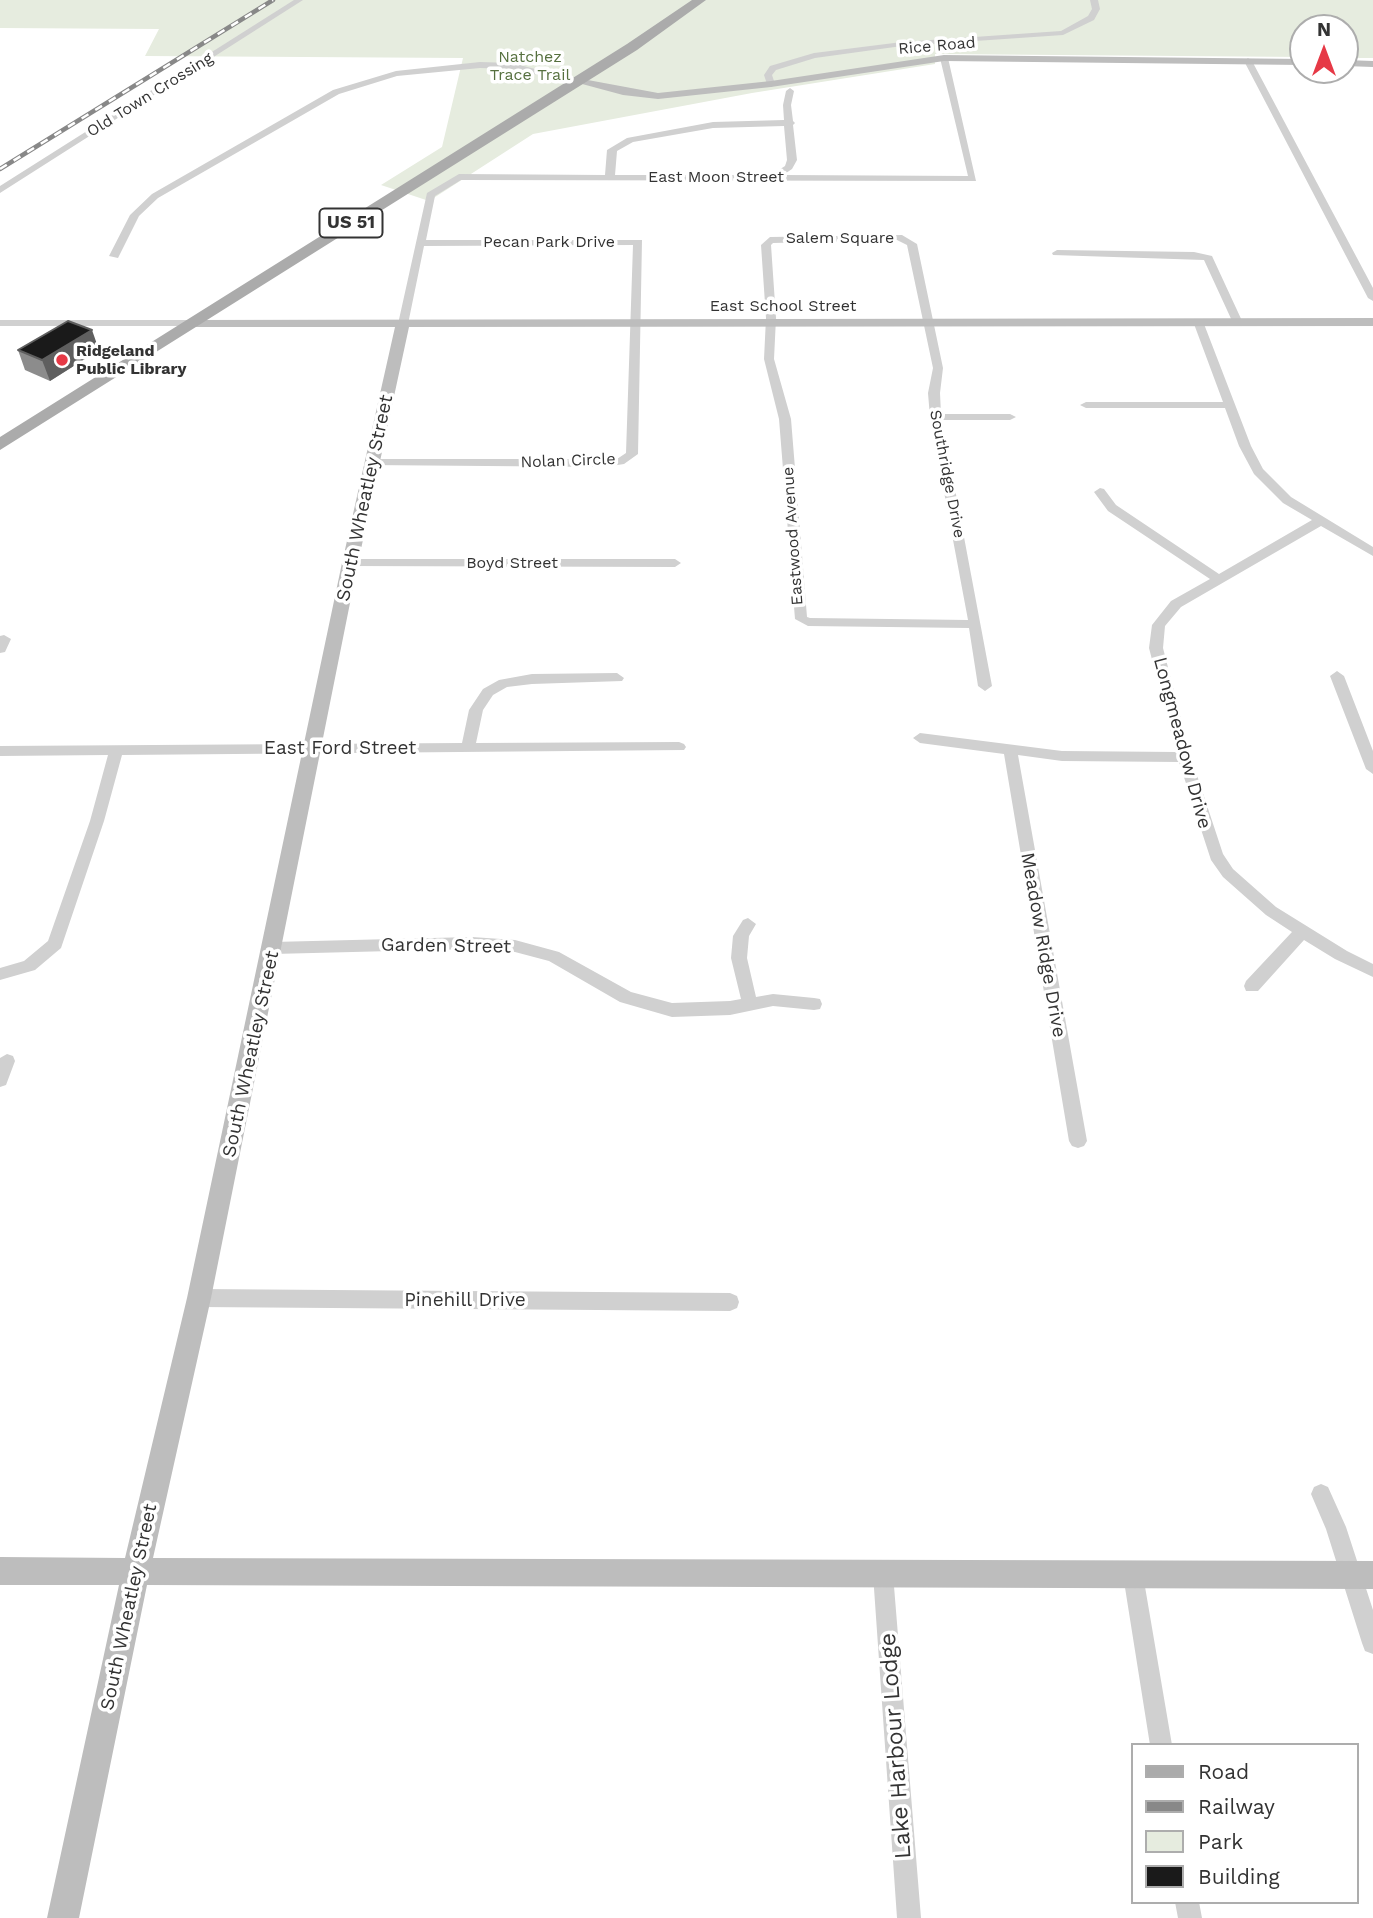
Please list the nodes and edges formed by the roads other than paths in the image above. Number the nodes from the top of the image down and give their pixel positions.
1 (299, 0) edge
2 (701, 0) edge
3 (1094, 0) edge
4 (944, 58) junction
5 (1248, 61) junction
6 (1289, 62) edge
7 (577, 81) junction
8 (771, 84) junction
9 (790, 91) dead end
10 (791, 123) junction
11 (610, 177) junction
12 (775, 177) junction
13 (435, 189) joint
14 (0, 190) edge
15 (421, 243) junction
16 (1057, 253) dead end
17 (114, 256) dead end
18 (1373, 298) edge
19 (1373, 322) edge
20 (0, 323) edge
21 (192, 323) junction
22 (1238, 323) junction
23 (403, 324) junction
24 (635, 324) junction
25 (769, 324) junction
26 (929, 324) junction
27 (1199, 324) junction
28 (1086, 405) dead end
29 (1229, 405) junction
30 (936, 417) junction
31 (1010, 417) dead end
32 (0, 445) edge
33 (372, 463) junction
34 (1100, 492) dead end
35 (1320, 521) junction
36 (1373, 552) edge
37 (675, 563) dead end
38 (350, 564) junction
39 (1218, 579) junction
40 (975, 624) junction
41 (1337, 676) dead end
42 (617, 678) dead end
43 (985, 686) dead end
44 (920, 738) dead end
45 (679, 747) dead end
46 (312, 748) junction
47 (468, 748) junction
48 (117, 749) junction
49 (1011, 749) junction
50 (0, 751) edge
51 (1184, 757) junction
52 (1373, 769) edge
53 (748, 924) dead end
54 (1302, 932) junction
55 (273, 947) junction
56 (1373, 971) edge
57 (0, 974) edge
58 (1252, 986) dead end
59 (750, 1004) junction
60 (814, 1004) dead end
61 (7, 1061) dead end
62 (0, 1080) edge
63 (1078, 1140) dead end
64 (200, 1298) junction
65 (730, 1302) dead end
66 (1321, 1494) dead end
67 (0, 1571) edge
68 (136, 1571) junction
69 (883, 1574) junction
70 (1133, 1575) junction
71 (1362, 1575) edge
72 (1373, 1643) edge
73 (1161, 1743) edge
74 (62, 1918) edge
75 (909, 1918) edge

1 - 14 street, Old Town Crossing
2 - 7 main road, US 51
3 - 8 street
4 - 5 street, Rice Road
4 - 8 street, Rice Road
4 - 12 street, East Moon Street
5 - 6 street, Rice Road
5 - 18 street
7 - 8 street, Rice Road
7 - 17 street
7 - 21 main road, US 51
9 - 10 street
10 - 11 street
10 - 12 street
11 - 12 street, East Moon Street
11 - 13 street, East Moon Street
13 - 15 street, South Wheatley Street
15 - 23 street, South Wheatley Street
15 - 24 street, Pecan Park Drive
16 - 22 street
19 - 22 street, East School Street
20 - 21 street
21 - 23 street, East School Street
21 - 32 main road, US 51
22 - 27 street, East School Street
23 - 24 street, East School Street
23 - 33 street, South Wheatley Street
24 - 25 street, East School Street
24 - 33 street, Nolan Circle
25 - 26 street, East School Street
25 - 26 street, Salem Square
25 - 40 street, Eastwood Avenue
26 - 27 street, East School Street
26 - 30 street, Southridge Drive
27 - 29 street
28 - 29 street
29 - 35 street
30 - 31 street
30 - 40 street, Southridge Drive
33 - 38 street, South Wheatley Street
34 - 39 street
35 - 36 street
35 - 39 street, Longmeadow Drive
37 - 38 street, Boyd Street
38 - 46 street, South Wheatley Street
39 - 51 street, Longmeadow Drive
40 - 43 street
41 - 52 street
42 - 47 street
44 - 49 street
45 - 47 street, East Ford Street
46 - 47 street, East Ford Street
46 - 48 street, East Ford Street
46 - 55 street, South Wheatley Street
48 - 50 street, East Ford Street
48 - 57 street
49 - 51 street
49 - 63 street, Meadow Ridge Drive
51 - 54 street, Longmeadow Drive
53 - 59 street
54 - 56 street, Longmeadow Drive
54 - 58 street
55 - 59 street, Garden Street
55 - 64 street, South Wheatley Street
59 - 60 street, Garden Street
61 - 62 street
64 - 65 street, Pinehill Drive
64 - 68 street, South Wheatley Street
66 - 71 street
67 - 68 street
68 - 69 street
68 - 74 street, South Wheatley Street
69 - 70 street
69 - 75 street, Lake Harbour Lodge
70 - 71 street
70 - 73 street
71 - 72 street

